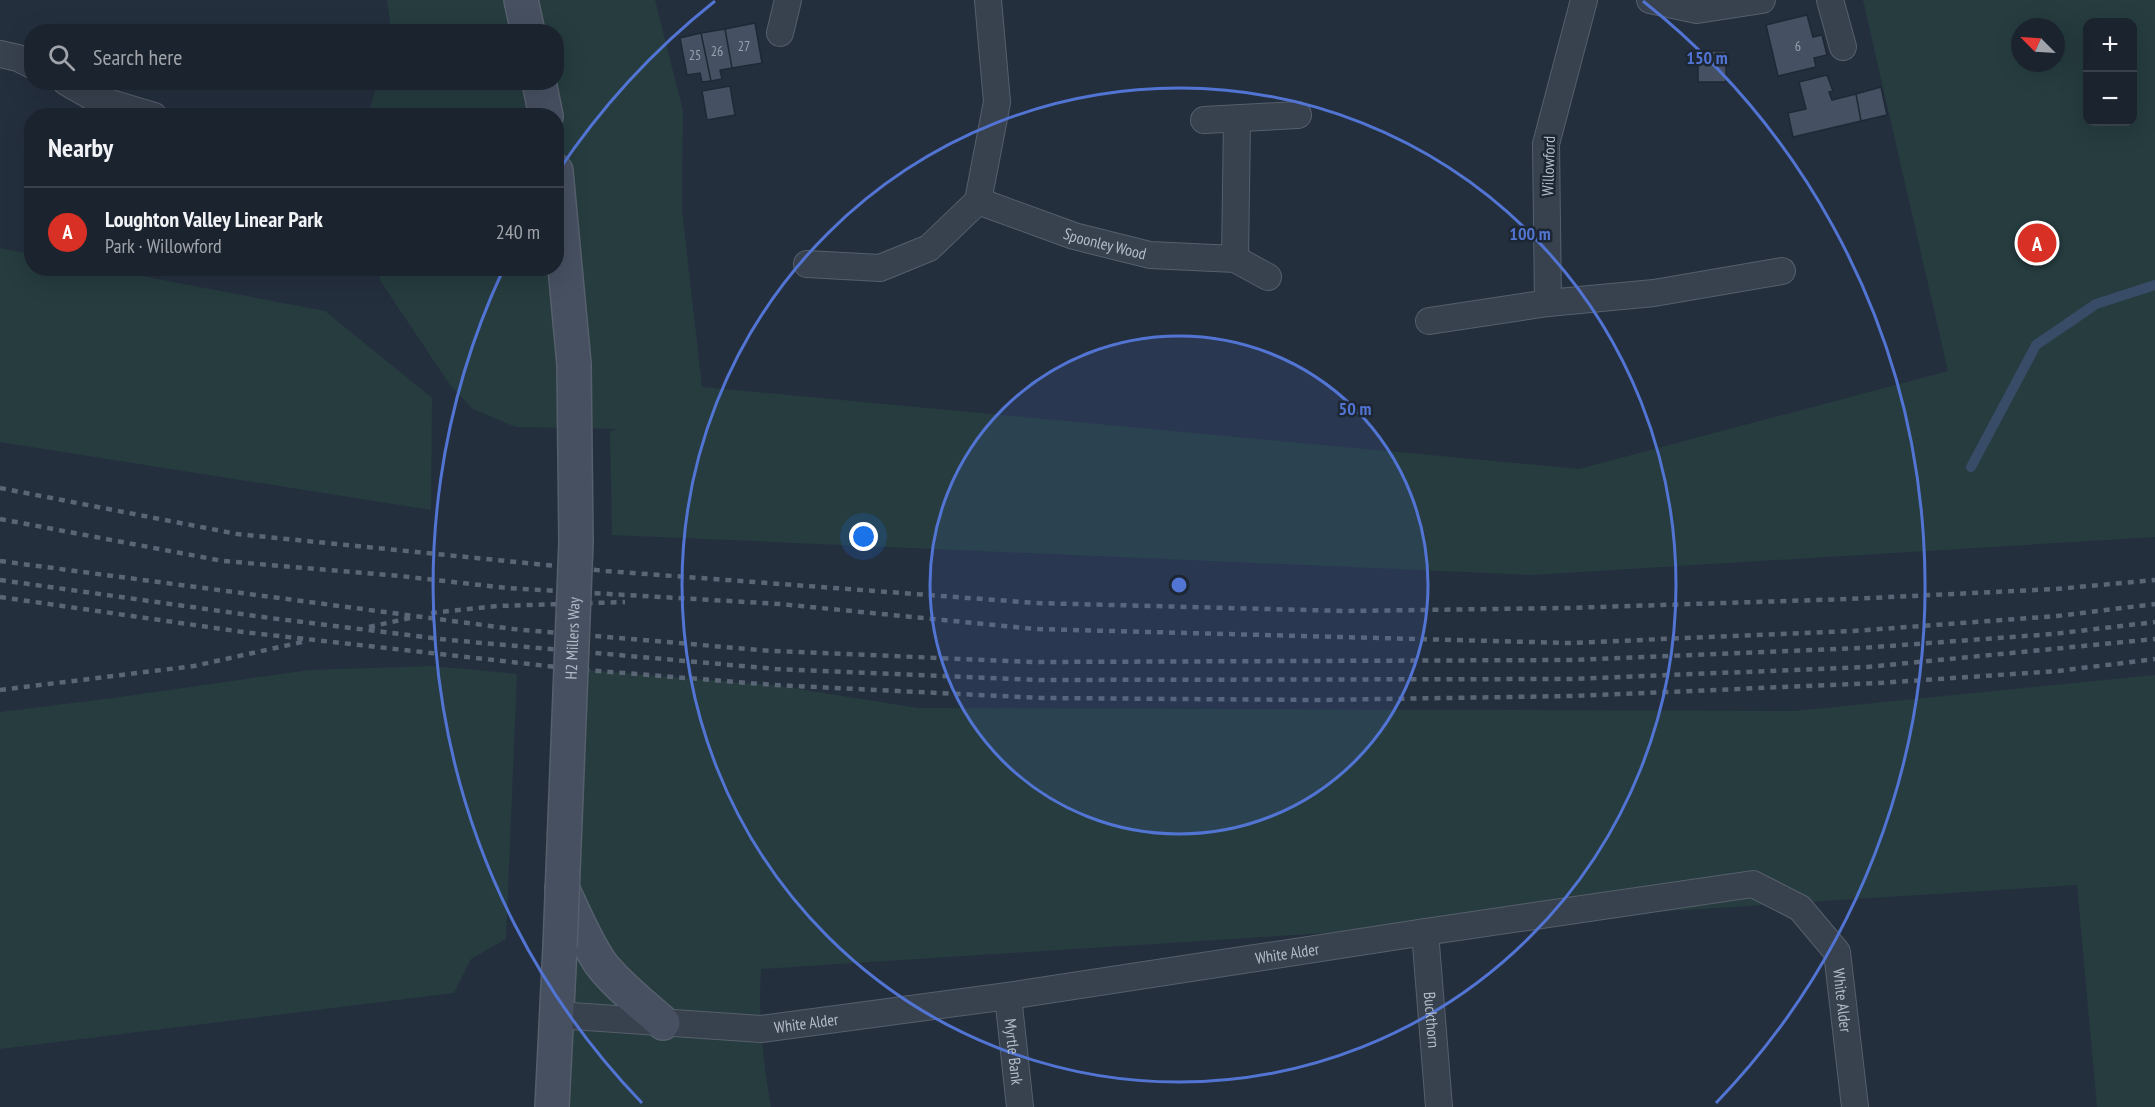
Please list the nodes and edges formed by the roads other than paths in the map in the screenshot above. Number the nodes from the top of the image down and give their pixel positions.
1 (521, 0) edge
2 (788, 0) edge
3 (988, 0) edge
4 (1584, 0) edge
5 (1650, 0) edge
6 (1762, 0) edge
7 (1830, 0) edge
8 (526, 24) edge
9 (780, 33) dead end
10 (1843, 47) dead end
11 (0, 54) edge
12 (24, 61) edge
13 (80, 90) edge
14 (541, 90) edge
15 (127, 108) edge
16 (544, 108) edge
17 (1298, 115) dead end
18 (1237, 119) junction
19 (1204, 120) dead end
20 (978, 201) junction
21 (564, 257) edge
22 (1235, 259) junction
23 (807, 264) dead end
24 (1782, 271) dead end
25 (1268, 277) dead end
26 (1548, 303) junction
27 (1429, 321) dead end
28 (562, 888) junction
29 (1425, 932) junction
30 (1008, 996) junction
31 (556, 1015) junction
32 (663, 1023) junction
33 (552, 1107) edge
34 (1020, 1107) edge
35 (1439, 1107) edge
36 (1855, 1107) edge

1 - 8 street
2 - 9 street
3 - 20 street
4 - 26 street, Willowford
5 - 6 street
7 - 10 street
11 - 12 street
13 - 15 street
14 - 16 street
17 - 18 street
18 - 19 street
18 - 22 street
20 - 22 street, Spoonley Wood
20 - 23 street
21 - 28 street, H2 Millers Way, bridge
22 - 25 street, Spoonley Wood
24 - 26 street
26 - 27 street
28 - 31 street, H2 Millers Way, bridge
28 - 32 street
29 - 30 street, White Alder
29 - 35 street, Buckthorn
29 - 36 street, White Alder
30 - 32 street, White Alder
30 - 34 street, Myrtle Bank
31 - 32 street, White Alder
31 - 33 street, H2 Millers Way

